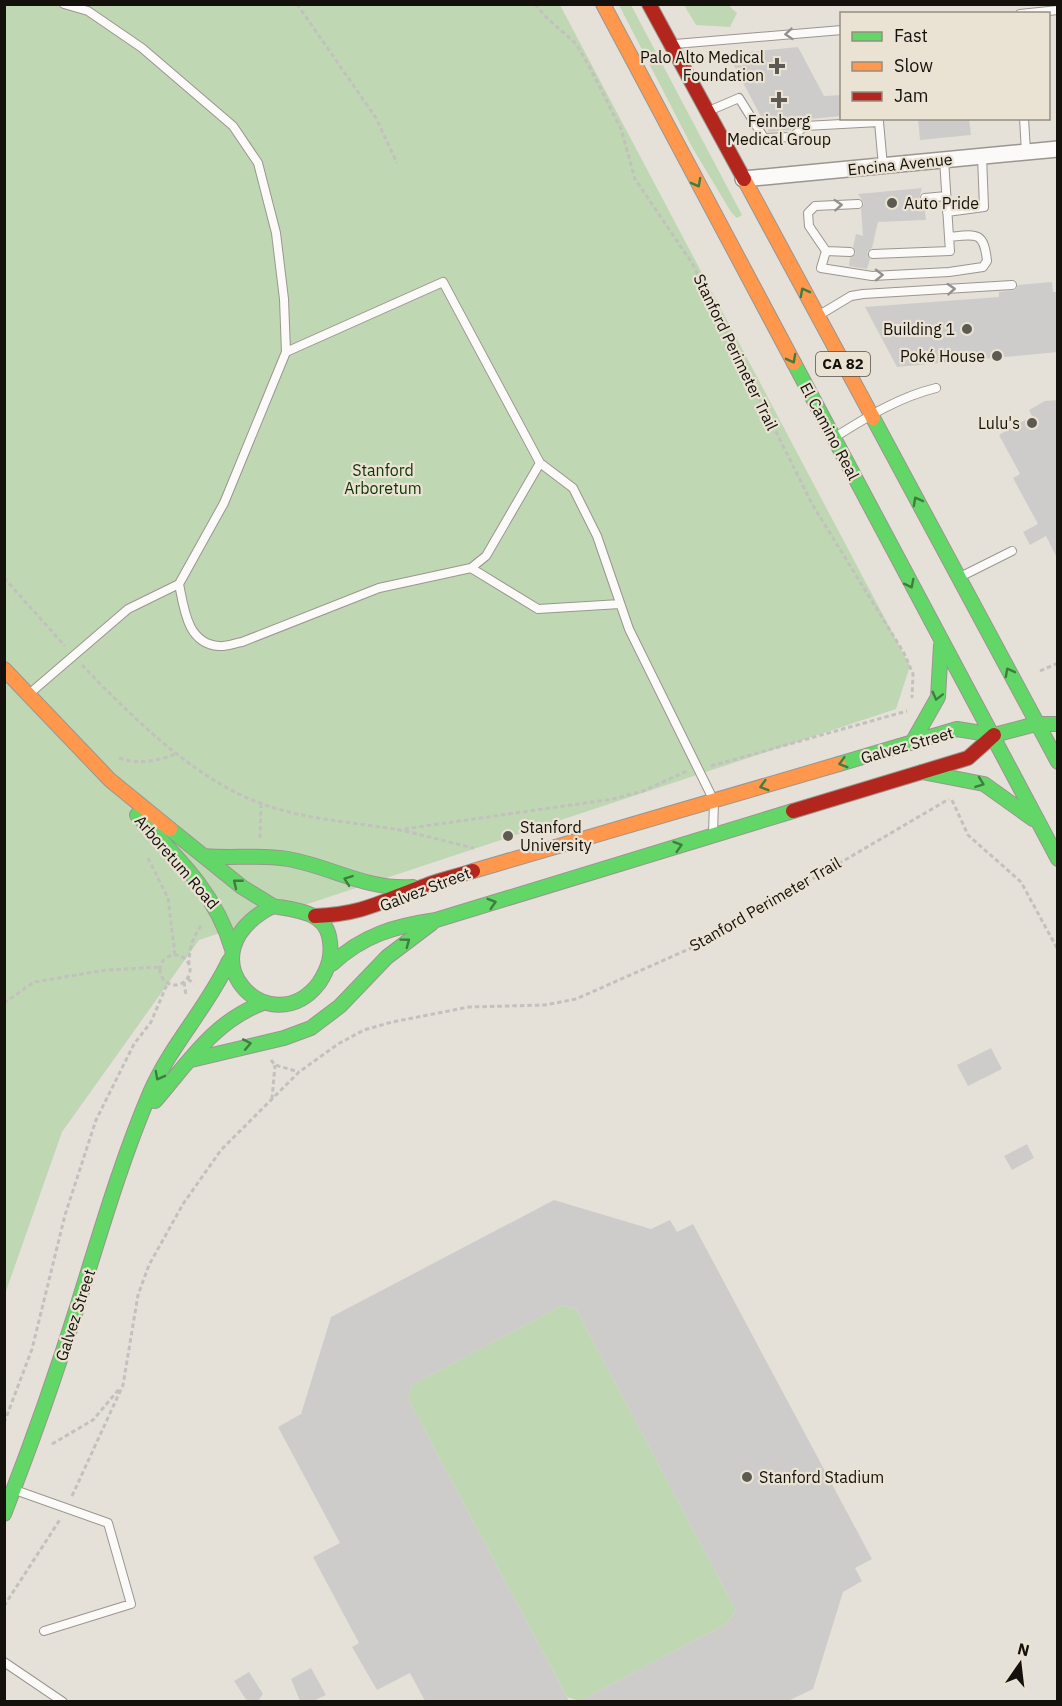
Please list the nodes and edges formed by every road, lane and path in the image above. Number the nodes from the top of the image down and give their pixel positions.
1 (64, 4) edge
2 (297, 4) edge
3 (536, 4) edge
4 (603, 4) edge
5 (649, 4) edge
6 (1058, 10) edge
7 (1039, 12) edge
8 (840, 30) edge
9 (670, 44) junction
10 (707, 112) junction
11 (1024, 120) edge
12 (1058, 149) edge
13 (1026, 152) junction
14 (982, 156) junction
15 (944, 159) junction
16 (397, 163) dead end
17 (883, 166) junction
18 (743, 179) junction
19 (946, 196) junction
20 (925, 198) dead end
21 (858, 204) dead end
22 (947, 212) junction
23 (949, 237) junction
24 (826, 250) junction
25 (850, 252) dead end
26 (873, 254) dead end
27 (1012, 285) dead end
28 (817, 316) junction
29 (286, 352) junction
30 (936, 388) dead end
31 (870, 415) junction
32 (834, 437) junction
33 (540, 464) junction
34 (1012, 551) dead end
35 (471, 568) junction
36 (4, 578) edge
37 (958, 578) junction
38 (179, 584) junction
39 (620, 604) junction
40 (941, 642) junction
41 (74, 657) junction
42 (1058, 663) edge
43 (4, 669) edge
44 (1040, 671) dead end
45 (28, 695) junction
46 (1036, 724) junction
47 (1058, 724) edge
48 (994, 735) junction
49 (912, 744) junction
50 (1058, 762) edge
51 (698, 768) junction
52 (922, 772) junction
53 (110, 780) junction
54 (714, 801) junction
55 (261, 804) junction
56 (1039, 824) junction
57 (397, 830) junction
58 (713, 836) junction
59 (260, 846) dead end
60 (476, 849) dead end
61 (145, 851) dead end
62 (205, 856) junction
63 (1058, 859) edge
64 (426, 885) junction
65 (273, 906) junction
66 (315, 916) junction
67 (436, 920) junction
68 (204, 922) dead end
69 (1058, 950) edge
70 (175, 955) junction
71 (230, 955) junction
72 (332, 964) junction
73 (189, 965) junction
74 (160, 967) junction
75 (168, 982) junction
76 (4, 1003) edge
77 (263, 1003) junction
78 (191, 1060) junction
79 (299, 1072) junction
80 (272, 1099) junction
81 (143, 1115) junction
82 (4, 1423) edge
83 (25, 1461) junction
84 (14, 1490) junction
85 (4, 1514) edge
86 (44, 1631) dead end
87 (4, 1662) edge
88 (63, 1701) edge

1 - 29 lane
2 - 16 path
3 - 51 path, Stanford Perimeter Trail
4 -> 32 main road, El Camino Real / CA 82
5 - 9 main road, CA 82
6 - 7 lane
8 -> 9 lane
9 - 10 main road, CA 82
10 - 17 lane
10 - 18 main road, CA 82
11 - 13 lane
12 - 13 street, Encina Avenue
13 - 14 street, Encina Avenue
14 - 15 street, Encina Avenue
14 - 22 lane
15 - 17 street, Encina Avenue
15 - 19 lane
17 - 18 street, Encina Avenue
28 -> 18 main road, CA 82
19 - 20 lane
19 - 22 lane
24 -> 21 lane
22 - 23 lane
24 -> 23 lane
23 - 26 lane
24 - 25 lane
28 -> 27 lane
28 - 31 main road, CA 82
29 - 33 lane
29 - 38 lane
30 - 31 lane
31 - 32 lane
37 -> 31 main road, CA 82
32 -> 40 main road, El Camino Real / CA 82
33 - 35 lane
33 - 39 lane
34 - 37 lane
35 - 38 lane
35 - 39 lane
36 - 41 path
46 -> 37 main road, CA 82
38 - 41 lane
39 - 51 lane
40 - 48 main road, El Camino Real / CA 82
40 -> 49 main road
41 - 45 lane
41 - 55 path
42 - 44 path
43 - 45 main road, Arboretum Road
45 - 53 main road, Arboretum Road
46 - 47 main road
46 - 48 main road
46 - 50 main road, CA 82
48 - 49 main road, Galvez Street
48 - 52 main road, Galvez Street
48 - 56 main road, El Camino Real / CA 82
49 -> 54 main road, Galvez Street
51 - 54 lane
51 - 57 path
52 -> 56 main road
52 - 58 main road, Galvez Street
53 - 62 main road, Arboretum Road
53 - 71 main road, Arboretum Road
54 - 58 lane
54 - 64 main road, Galvez Street
55 - 57 path
55 - 59 path
56 - 63 main road, El Camino Real / CA 82
57 - 60 path
67 -> 58 main road, Galvez Street
61 - 70 path
64 -> 62 main road
65 -> 62 main road, Arboretum Road
64 - 66 main road, Galvez Street
65 - 66 main road
65 - 71 main road
66 - 72 main road
67 - 72 main road, Galvez Street
78 -> 67 main road
68 - 73 path
69 - 79 path, Stanford Perimeter Trail
70 - 73 path
70 - 74 path
71 - 77 main road
71 -> 81 main road, Galvez Street
72 - 77 main road
73 - 75 path
74 - 75 path
74 - 76 path
75 - 82 path
77 - 78 main road, Galvez Street
78 - 81 main road, Galvez Street
79 - 80 path, Stanford Perimeter Trail
79 - 80 path
80 - 83 path, Stanford Perimeter Trail
81 - 83 main road, Galvez Street
83 - 84 main road, Galvez Street
84 - 85 main road, Galvez Street
84 - 86 lane
87 - 88 lane

